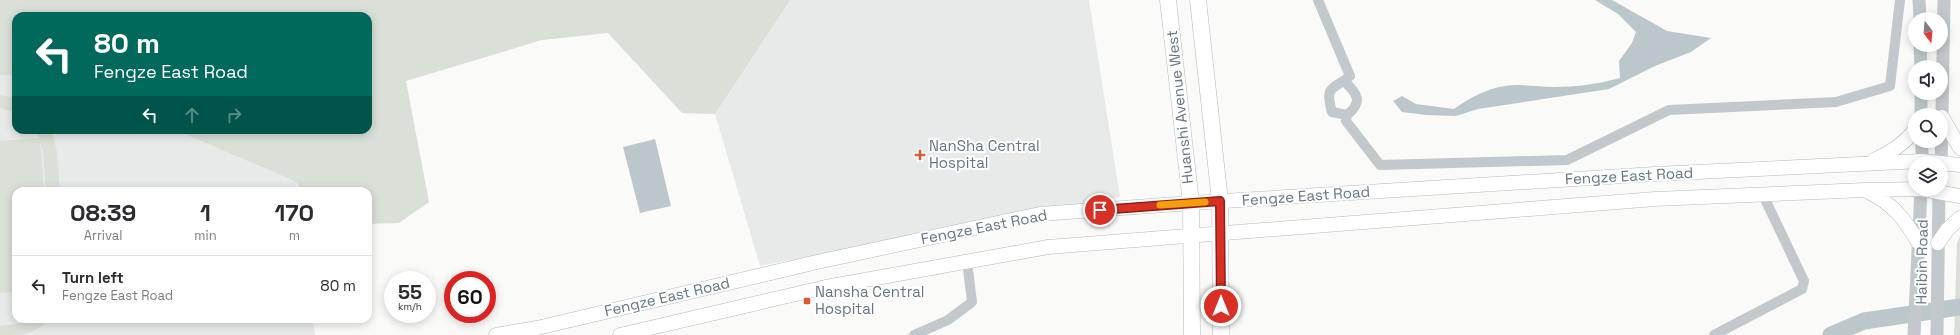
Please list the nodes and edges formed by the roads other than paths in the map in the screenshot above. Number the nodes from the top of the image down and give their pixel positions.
1 (1168, 0) edge
2 (1198, 0) edge
3 (1318, 0) edge
4 (1900, 0) edge
5 (1920, 0) edge
6 (1944, 0) edge
7 (1920, 12) edge
8 (1344, 82) junction
9 (1942, 108) edge
10 (1348, 115) junction
11 (1948, 127) edge
12 (1908, 138) edge
13 (1960, 148) edge
14 (1908, 162) edge
15 (1865, 163) junction
16 (1960, 166) edge
17 (1948, 167) edge
18 (1908, 189) edge
19 (1865, 190) junction
20 (1948, 193) edge
21 (1764, 195) junction
22 (1921, 196) edge
23 (1939, 196) edge
24 (1960, 196) edge
25 (1220, 201) junction
26 (1191, 203) junction
27 (1960, 218) edge
28 (1220, 232) junction
29 (1191, 236) junction
30 (1918, 242) junction
31 (1938, 243) junction
32 (967, 261) junction
33 (496, 335) edge
34 (620, 335) edge
35 (914, 335) edge
36 (1192, 335) edge
37 (1221, 335) edge
38 (1714, 335) edge
39 (1914, 335) edge
40 (1936, 335) edge

1 - 26 main road, Huanshi Avenue West
2 - 25 main road, Huanshi Avenue West
3 - 8 street
4 - 10 street
5 - 7 street
6 - 9 street
8 - 10 street
8 - 10 street
11 - 13 main road
12 - 15 main road
14 - 15 main road, Fengze East Road
15 - 25 main road, Fengze East Road
16 - 17 main road, Fengze East Road
18 - 19 main road, Fengze East Road
19 - 21 main road, Fengze East Road
19 - 30 main road
20 - 24 main road, Fengze East Road
21 - 28 main road, Fengze East Road
21 - 38 street
22 - 30 street
23 - 31 street, Haibin Road
25 - 26 main road, Fengze East Road
25 - 28 main road, Huanshi Avenue West
26 - 29 main road, Huanshi Avenue West
26 - 33 main road, Fengze East Road
27 - 31 main road
28 - 29 main road, Fengze East Road
28 - 37 main road, Huanshi Avenue West
29 - 32 main road, Fengze East Road
29 - 36 main road, Huanshi Avenue West
30 - 39 street
31 - 40 street, Haibin Road
32 - 34 main road, Fengze East Road
32 - 35 street

